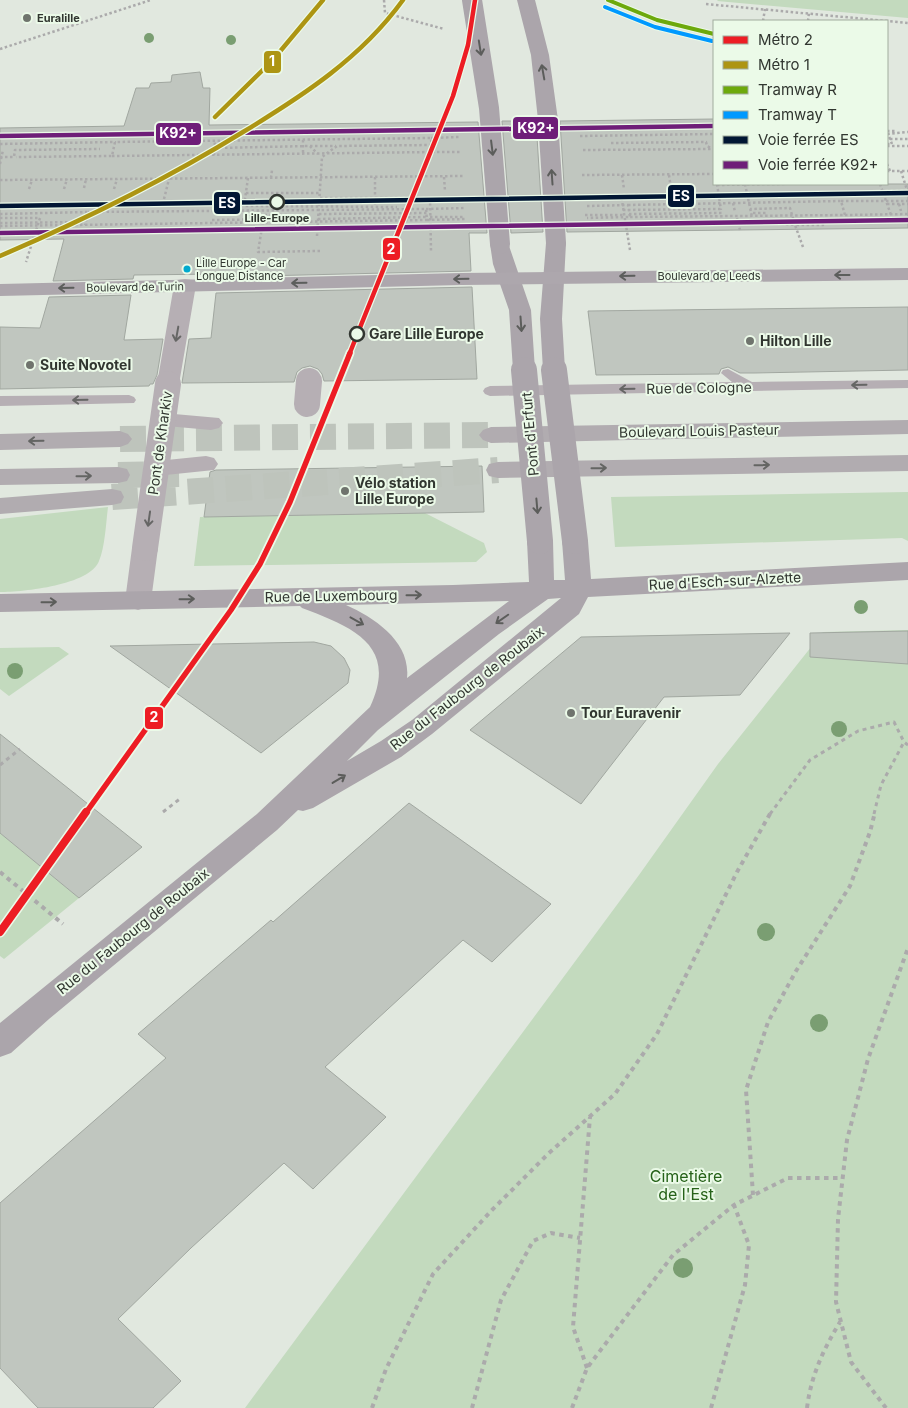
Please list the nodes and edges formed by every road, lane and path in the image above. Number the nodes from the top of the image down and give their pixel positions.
1 (151, 0) edge
2 (472, 0) edge
3 (526, 0) edge
4 (706, 4) dead end
5 (765, 9) junction
6 (809, 13) junction
7 (763, 20) edge
8 (808, 20) edge
9 (878, 20) edge
10 (888, 21) edge
11 (908, 23) edge
12 (0, 50) edge
13 (888, 131) edge
14 (908, 132) edge
15 (610, 136) dead end
16 (890, 139) junction
17 (908, 139) edge
18 (303, 140) junction
19 (215, 141) junction
20 (115, 142) junction
21 (611, 143) junction
22 (0, 144) edge
23 (19, 144) junction
24 (432, 145) junction
25 (888, 145) edge
26 (888, 145) edge
27 (310, 146) junction
28 (337, 146) junction
29 (908, 146) edge
30 (215, 148) junction
31 (100, 149) dead end
32 (713, 149) edge
33 (612, 150) dead end
34 (302, 154) junction
35 (2, 155) edge
36 (214, 155) junction
37 (112, 156) junction
38 (16, 157) junction
39 (322, 157) junction
40 (0, 164) edge
41 (272, 170) dead end
42 (888, 171) edge
43 (901, 171) junction
44 (908, 171) edge
45 (669, 174) junction
46 (713, 174) edge
47 (578, 175) dead end
48 (622, 175) junction
49 (464, 176) dead end
50 (375, 177) junction
51 (444, 177) junction
52 (248, 178) junction
53 (271, 178) junction
54 (321, 178) junction
55 (67, 179) junction
56 (86, 179) junction
57 (117, 179) junction
58 (169, 179) junction
59 (0, 180) edge
60 (32, 180) junction
61 (717, 185) edge
62 (745, 185) edge
63 (880, 185) edge
64 (84, 188) dead end
65 (29, 189) dead end
66 (64, 189) dead end
67 (114, 189) dead end
68 (624, 189) dead end
69 (445, 191) dead end
70 (883, 191) junction
71 (908, 191) edge
72 (320, 192) junction
73 (246, 193) junction
74 (718, 194) junction
75 (672, 195) junction
76 (164, 198) dead end
77 (320, 198) junction
78 (375, 198) junction
79 (841, 201) junction
80 (898, 202) junction
81 (908, 202) edge
82 (716, 203) junction
83 (749, 203) junction
84 (886, 203) junction
85 (734, 204) junction
86 (628, 205) dead end
87 (720, 205) junction
88 (375, 207) junction
89 (397, 207) dead end
90 (319, 208) junction
91 (721, 209) junction
92 (750, 209) junction
93 (901, 209) dead end
94 (623, 210) junction
95 (88, 212) junction
96 (213, 212) junction
97 (890, 212) junction
98 (430, 213) junction
99 (768, 213) dead end
100 (0, 214) edge
101 (319, 214) junction
102 (753, 214) junction
103 (287, 215) dead end
104 (577, 215) dead end
105 (630, 215) dead end
106 (845, 215) junction
107 (908, 215) edge
108 (721, 216) junction
109 (428, 217) junction
110 (466, 217) dead end
111 (624, 217) junction
112 (0, 218) edge
113 (738, 218) junction
114 (286, 219) dead end
115 (318, 219) junction
116 (821, 220) dead end
117 (430, 221) junction
118 (212, 222) junction
119 (85, 223) junction
120 (318, 223) junction
121 (0, 224) edge
122 (626, 225) junction
123 (795, 225) junction
124 (740, 230) dead end
125 (317, 236) dead end
126 (804, 250) dead end
127 (325, 251) dead end
128 (431, 251) dead end
129 (630, 251) dead end
130 (26, 262) dead end
131 (908, 274) edge
132 (510, 278) junction
133 (555, 278) junction
134 (184, 285) junction
135 (0, 290) edge
136 (728, 373) dead end
137 (908, 384) edge
138 (749, 387) junction
139 (490, 391) dead end
140 (128, 400) dead end
141 (0, 401) edge
142 (908, 411) edge
143 (163, 420) junction
144 (211, 423) dead end
145 (908, 428) edge
146 (631, 432) junction
147 (491, 435) tunnel mouth
148 (120, 439) tunnel mouth
149 (0, 442) edge
150 (908, 463) edge
151 (206, 464) dead end
152 (156, 468) junction
153 (498, 470) tunnel mouth
154 (0, 477) edge
155 (0, 506) edge
156 (908, 571) edge
157 (579, 589) junction
158 (542, 590) junction
159 (295, 597) junction
160 (138, 601) junction
161 (0, 603) edge
162 (380, 713) junction
163 (906, 744) edge
164 (20, 749) dead end
165 (0, 764) edge
166 (181, 798) dead end
167 (163, 812) dead end
168 (267, 822) junction
169 (0, 872) edge
170 (63, 924) dead end
171 (908, 948) edge
172 (0, 1043) edge
173 (590, 1116) junction
174 (842, 1178) junction
175 (753, 1195) junction
176 (734, 1205) junction
177 (580, 1238) junction
178 (840, 1322) junction
179 (587, 1368) junction
180 (372, 1408) edge
181 (472, 1408) edge
182 (572, 1408) edge
183 (711, 1408) edge
184 (807, 1408) edge
185 (886, 1408) edge

1 - 12 path
2 -> 132 main road, Pont d'Erfurt, bridge
133 -> 3 main road, bridge
4 - 5 path
5 - 6 path
5 - 7 path
6 - 8 path
6 - 9 path
10 - 11 path
13 - 14 path
14 - 16 path
15 - 21 path
16 - 17 path
16 - 25 path
18 - 19 path
18 - 24 path
18 - 34 path
19 - 20 path
19 - 30 path
20 - 23 path
20 - 37 path
21 - 32 path
21 - 33 path
22 - 23 path
23 - 38 path
24 - 28 path
24 - 34 path
26 - 29 path
27 - 28 path
27 - 30 path
27 - 39 path
28 - 39 path
30 - 36 path
31 - 35 path
34 - 36 path
35 - 38 path
35 - 40 path
36 - 37 path
37 - 38 path
39 - 54 path
41 - 53 path
42 - 43 path
43 - 44 path
43 - 71 path
45 - 46 path
45 - 48 path
45 - 75 path
47 - 48 path
48 - 68 path
49 - 51 path
50 - 51 path
50 - 54 path
50 - 78 path
51 - 69 path
52 - 53 path
52 - 58 path
52 - 73 path
53 - 54 path
54 - 72 path
55 - 56 path
55 - 60 path
55 - 66 path
56 - 57 path
56 - 64 path
57 - 58 path
57 - 67 path
58 - 76 path
59 - 60 path
60 - 65 path
61 - 74 path
62 - 83 path
63 - 70 path
70 - 71 path
70 - 84 path
72 - 73 path
72 - 77 path
73 - 90 path
74 - 75 path
74 - 87 path
75 - 94 path
77 - 78 path
77 - 90 path
78 - 88 path
78 - 98 path
79 - 83 path
79 - 84 path
79 - 106 path
80 - 81 path
80 - 84 path
80 - 93 path
82 - 85 path
82 - 86 path
82 - 108 path
83 - 85 path
83 - 92 path
83 - 102 path
84 - 97 path
85 - 87 path
87 - 91 path
88 - 89 path
88 - 90 path
90 - 101 path
91 - 94 path
91 - 108 path
92 - 113 path
92 - 123 path
94 - 111 path
95 - 96 path
95 - 100 path
95 - 119 path
96 - 109 path
96 - 118 path
97 - 106 path
97 - 107 path
98 - 101 path
98 - 109 path
99 - 102 path
101 - 115 path
102 - 106 path
102 - 108 path
103 - 127 path
104 - 111 path
105 - 108 path
108 - 111 path
108 - 113 path
109 - 110 path
109 - 115 path
109 - 117 path
109 - 118 path
111 - 122 path
112 - 130 path
113 - 124 path
114 - 118 path
115 - 120 path
116 - 123 path
117 - 120 path
117 - 128 path
118 - 119 path
119 - 121 path
120 - 125 path
122 - 123 path
122 - 129 path
123 - 126 path
131 -> 133 main road, Boulevard de Leeds
132 - 133 main road, Boulevard de Leeds
132 -> 134 main road, Boulevard de Turin
132 -> 158 main road, Pont d'Erfurt, bridge
133 - 157 main road, bridge
134 -> 135 main road, Boulevard de Turin
134 -> 143 street, Pont de Kharkiv, bridge
136 - 138 lane
137 -> 138 lane, Rue de Cologne
138 -> 139 lane, Rue de Cologne
140 -> 141 lane
142 - 146 highway
143 - 144 street
143 - 152 street, Pont de Kharkiv, bridge
145 - 146 highway, Boulevard Louis Pasteur
146 - 147 highway, Boulevard Louis Pasteur
148 -> 149 highway
153 -> 150 highway
151 - 152 street
152 -> 160 street, Pont de Kharkiv, bridge
154 -> 155 highway
156 - 157 main road, Rue d'Esch-sur-Alzette
157 - 158 main road, Rue d'Esch-sur-Alzette
168 -> 157 main road, Rue du Faubourg de Roubaix
159 -> 158 main road, Rue de Luxembourg
158 -> 162 main road, Rue du Faubourg de Roubaix
160 -> 159 main road, Rue de Luxembourg
159 -> 162 main road
161 -> 160 main road, Rue de Luxembourg
162 - 168 main road, Rue du Faubourg de Roubaix
163 - 173 path
163 - 175 path
164 - 165 path
166 - 167 path
168 - 172 main road, Rue du Faubourg de Roubaix
169 - 170 path
171 - 174 path
173 - 177 path
173 - 180 path
174 - 175 path
174 - 178 path
175 - 176 path
176 - 179 path
176 - 183 path
177 - 179 path
177 - 181 path
178 - 184 path
178 - 185 path
179 - 182 path

